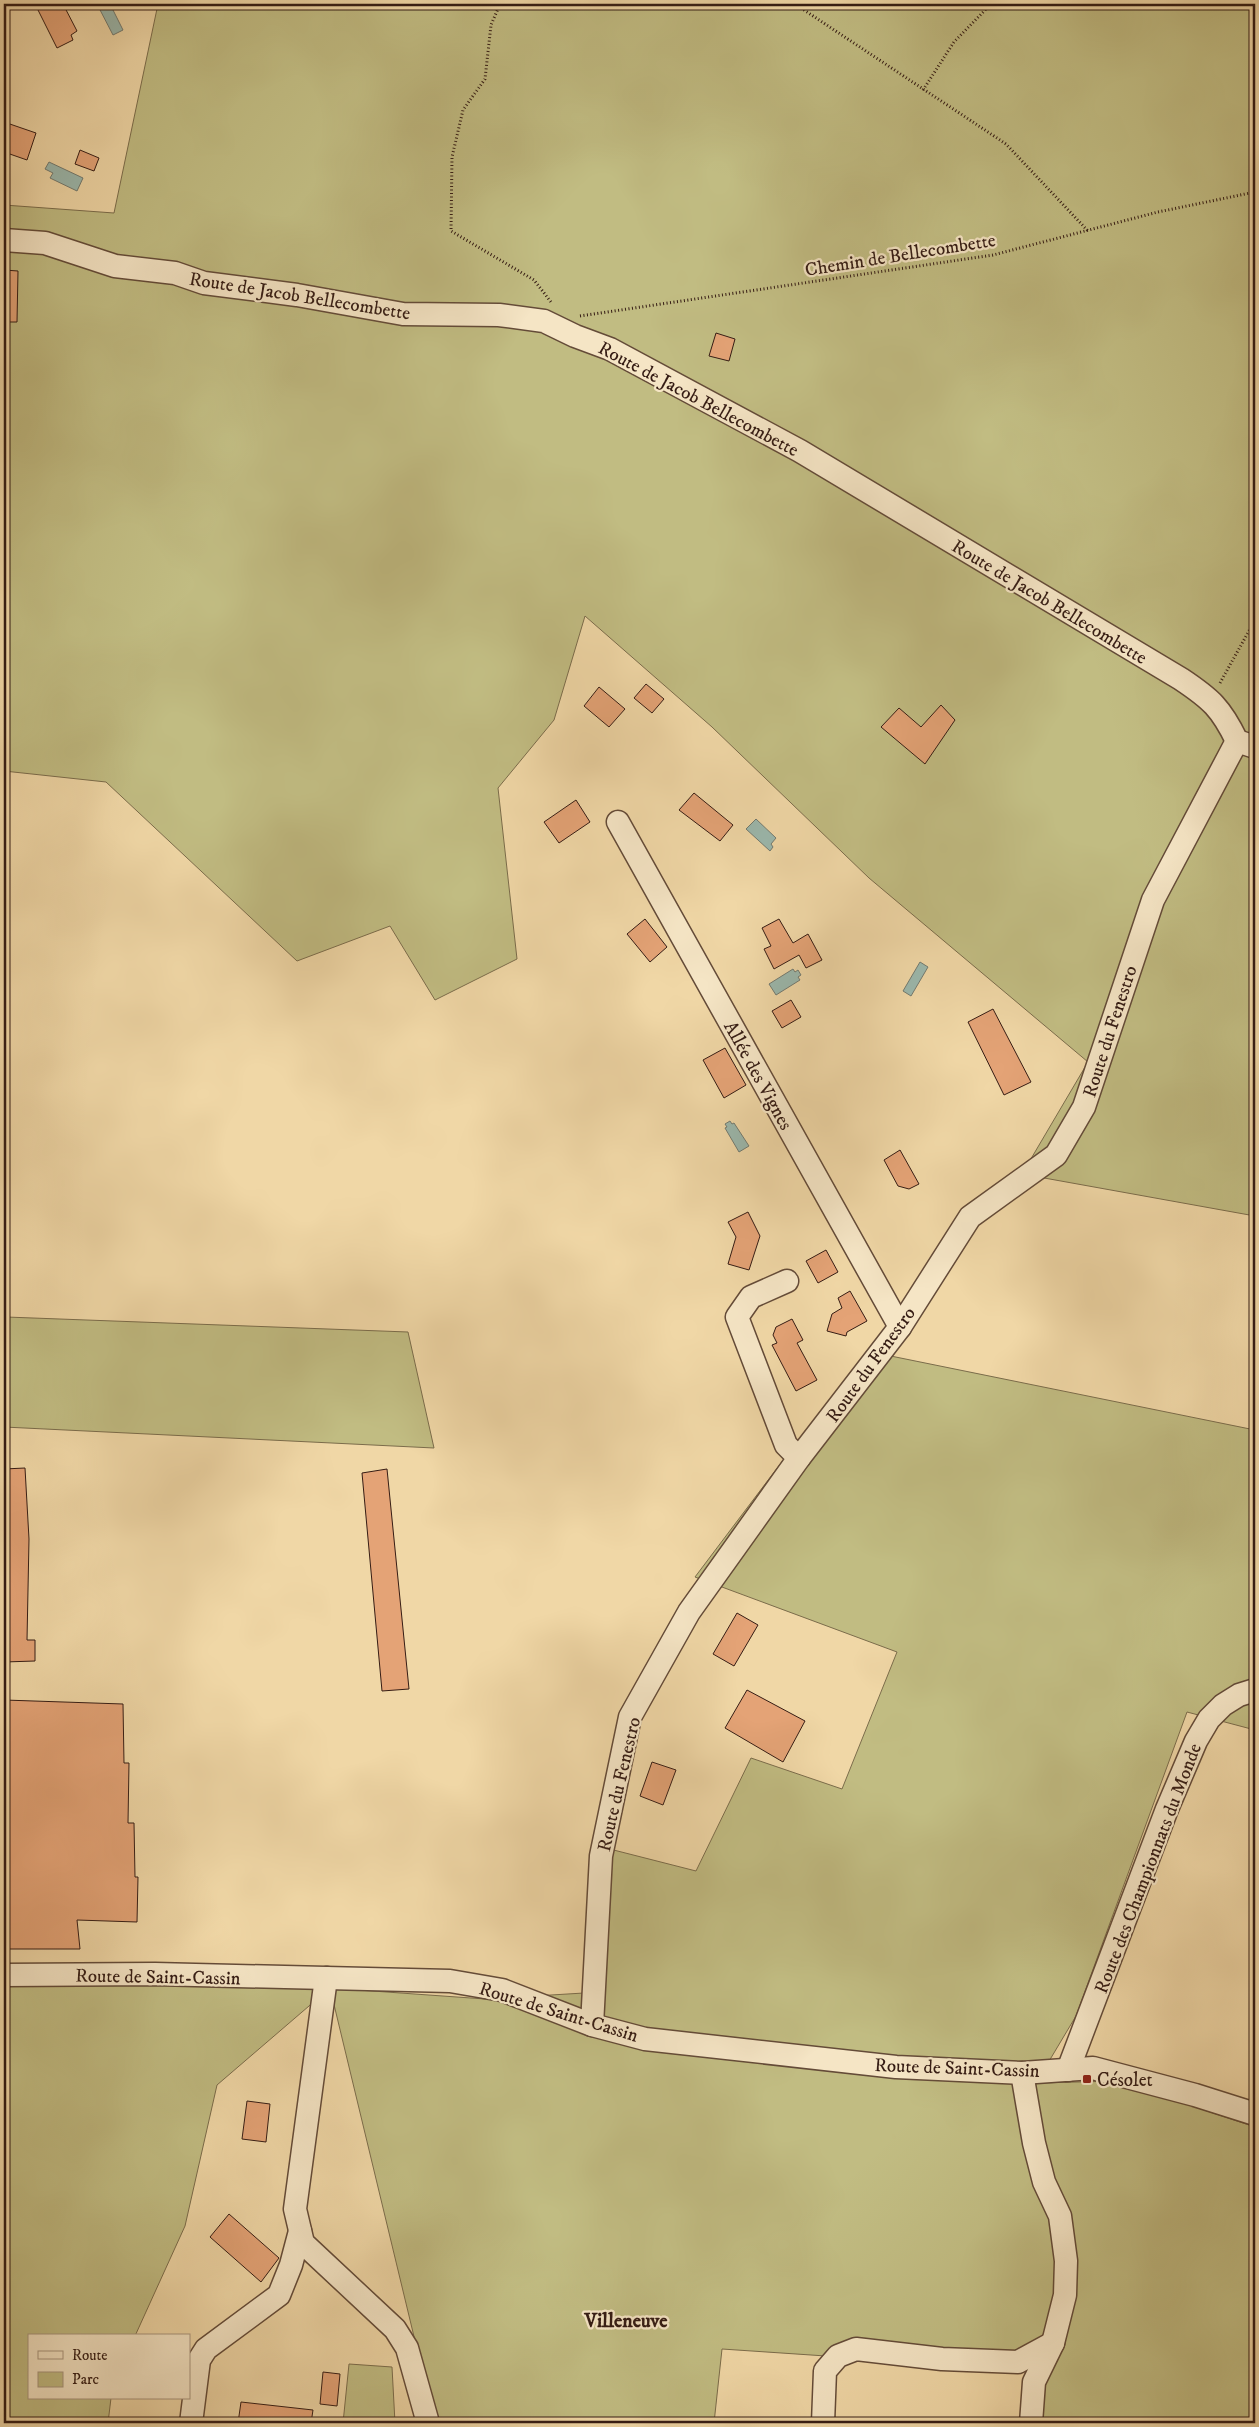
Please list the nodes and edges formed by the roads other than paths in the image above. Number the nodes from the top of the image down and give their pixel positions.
1 (4, 240) edge
2 (1246, 744) edge
3 (618, 822) dead end
4 (787, 1281) dead end
5 (900, 1327) junction
6 (800, 1458) junction
7 (1255, 1690) edge
8 (4, 1975) edge
9 (326, 1978) junction
10 (592, 2025) junction
11 (1068, 2070) junction
12 (1022, 2073) junction
13 (1255, 2114) edge
14 (300, 2231) junction
15 (1054, 2344) junction
16 (190, 2423) edge
17 (428, 2423) edge
18 (823, 2423) edge
19 (1031, 2423) edge

1 - 2 street, Route de Jacob Bellecombette
2 - 5 street, Route du Fenestro
3 - 5 street, Allée des Vignes
4 - 6 street
5 - 6 street, Route du Fenestro
6 - 10 street, Route du Fenestro
7 - 11 street, Route des Championnats du Monde
8 - 9 street, Route de Saint-Cassin
9 - 10 street, Route de Saint-Cassin
9 - 14 street
10 - 12 street, Route de Saint-Cassin
11 - 12 street, Route de Saint-Cassin
11 - 13 street, Route de Saint-Cassin
12 - 15 street
14 - 16 street
14 - 17 street
15 - 18 street
15 - 19 street

